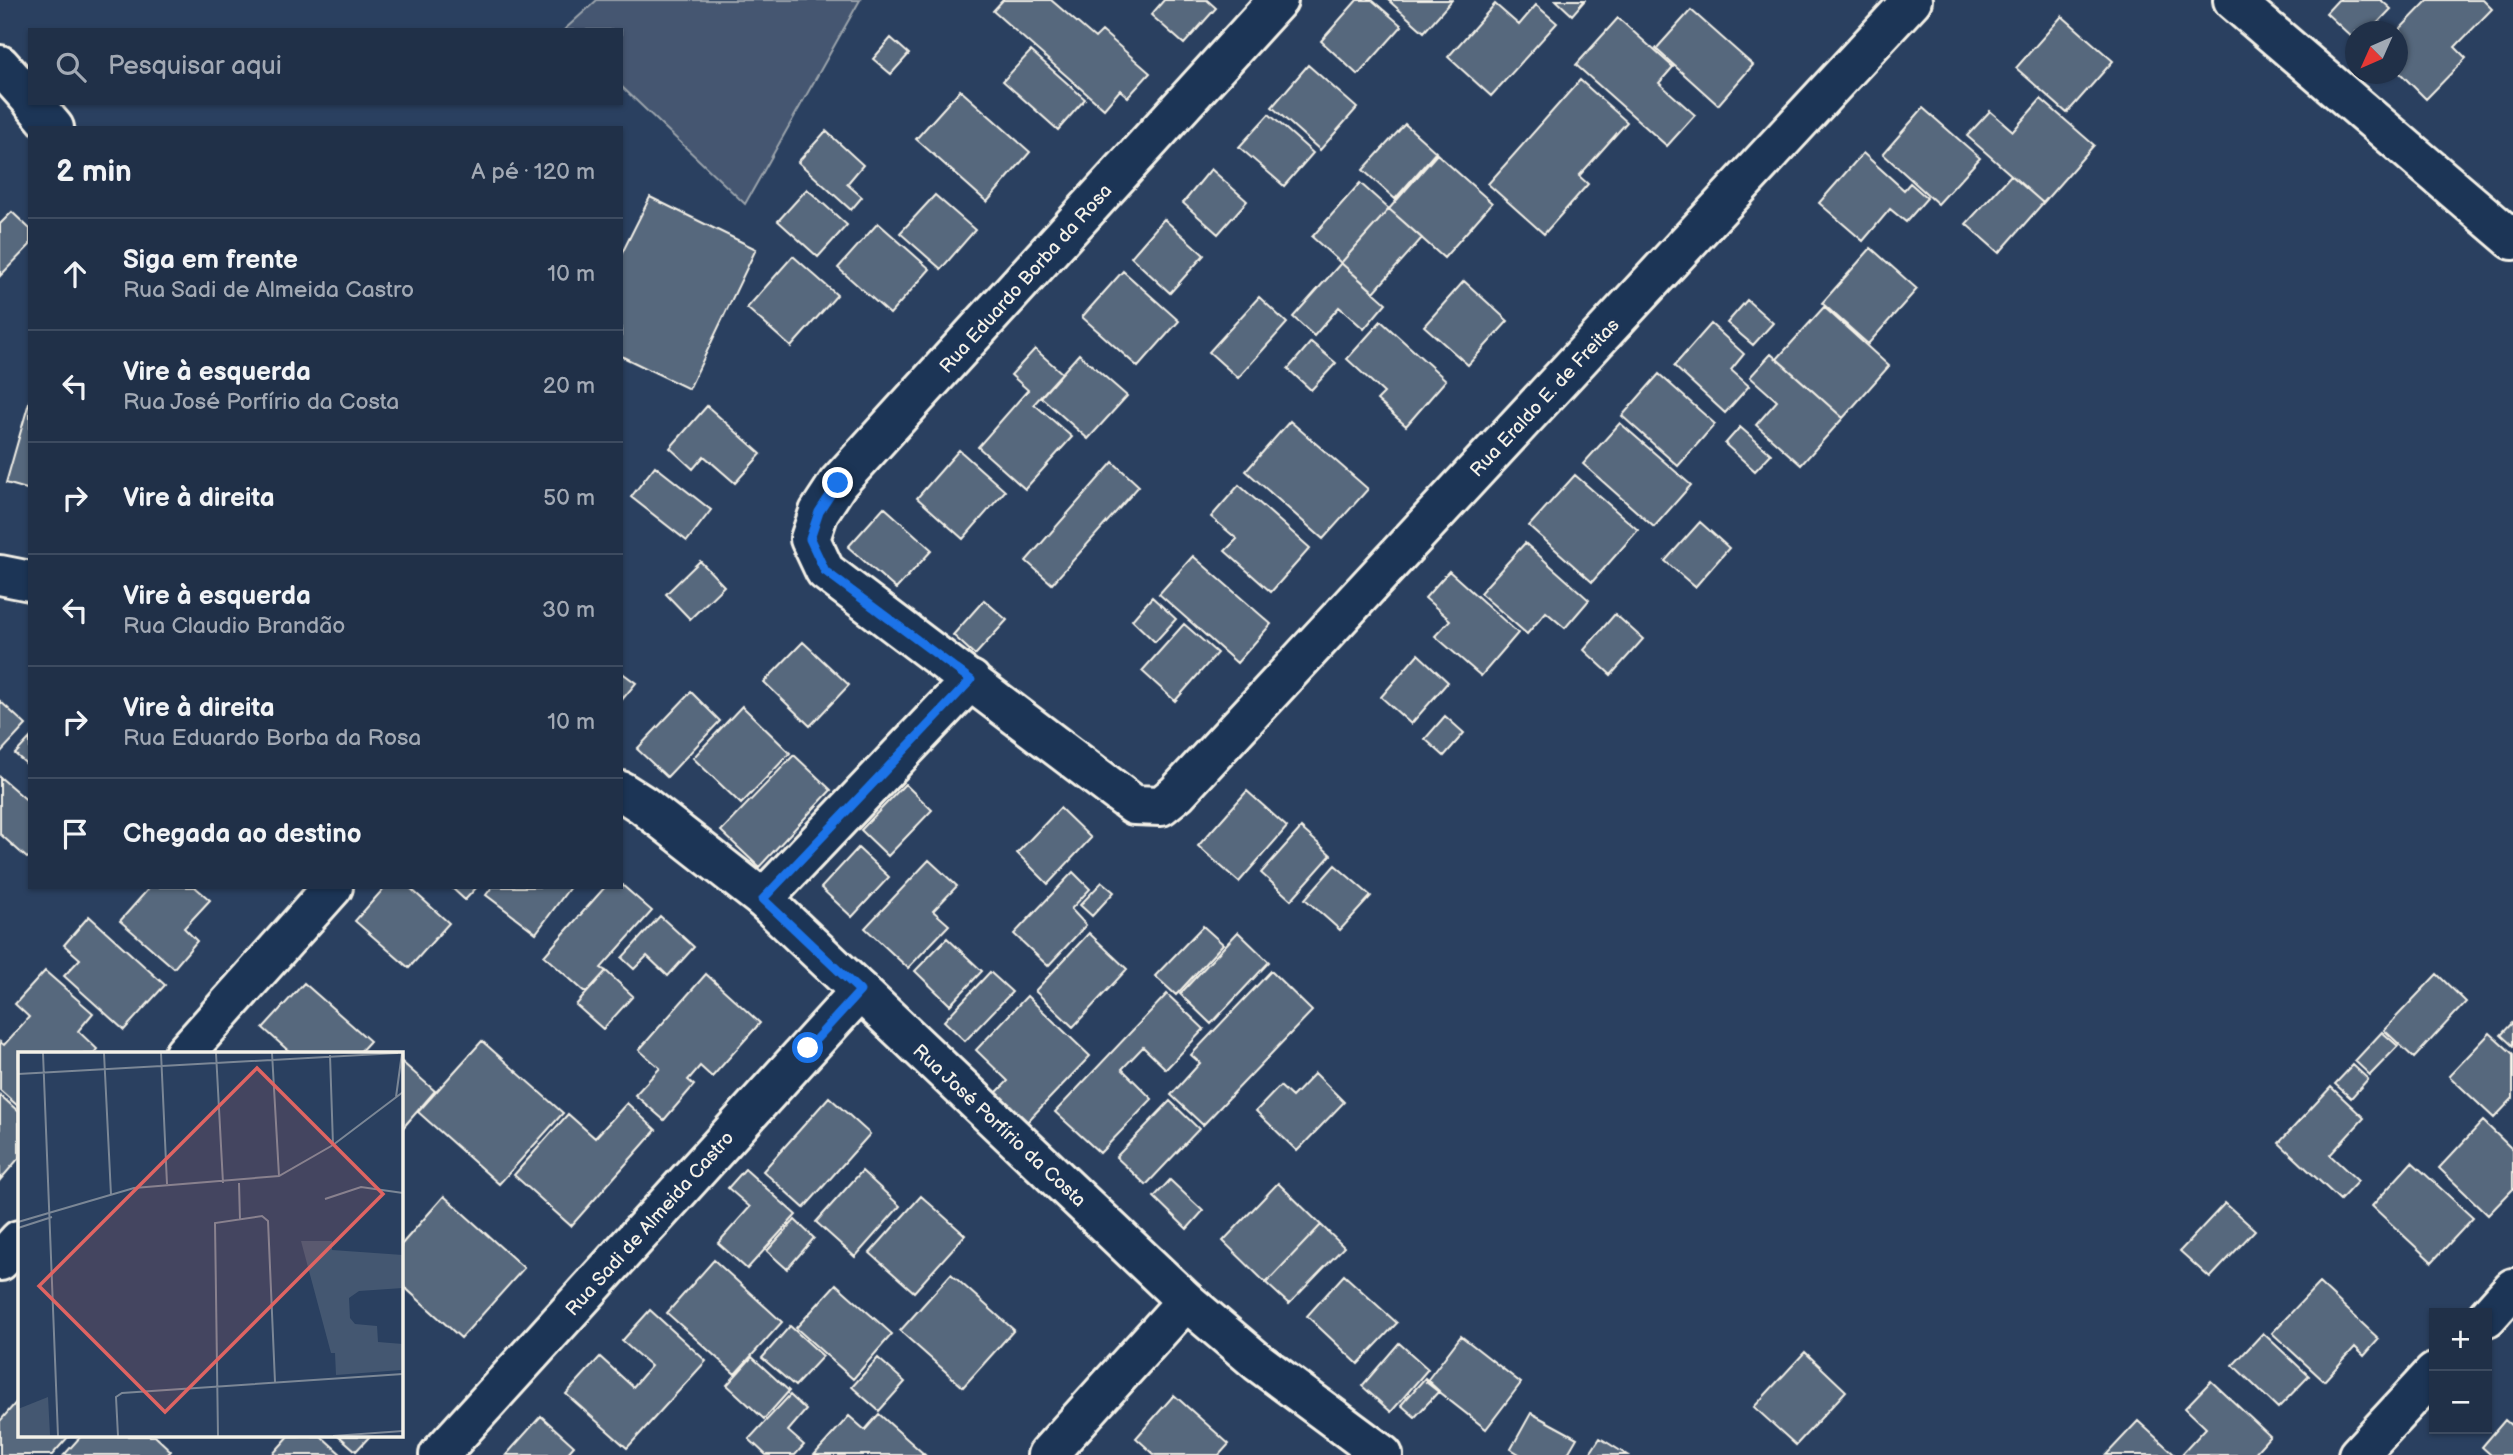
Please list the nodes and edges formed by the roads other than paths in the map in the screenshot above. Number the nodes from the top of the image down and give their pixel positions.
1 (1278, 0) edge
2 (1912, 0) edge
3 (2233, 0) edge
4 (0, 65) edge
5 (28, 98) edge
6 (34, 105) edge
7 (52, 126) edge
8 (2513, 240) edge
9 (971, 680) junction
10 (623, 792) edge
11 (331, 889) edge
12 (763, 899) junction
13 (860, 991) junction
14 (186, 1052) edge
15 (18, 1241) edge
16 (0, 1261) edge
17 (2513, 1288) edge
18 (1186, 1301) junction
19 (2492, 1311) edge
20 (2429, 1378) edge
21 (439, 1455) edge
22 (1047, 1455) edge
23 (1383, 1455) edge
24 (2358, 1455) edge

1 - 9 street, Rua Eduardo Borba da Rosa
2 - 9 street, Rua Eraldo E. de Freitas
3 - 8 street
4 - 5 street
6 - 7 street
9 - 12 street
10 - 12 street, Rua José Porfírio da Costa
11 - 14 street
12 - 13 street, Rua José Porfírio da Costa
13 - 18 street, Rua José Porfírio da Costa
13 - 21 street, Rua Sadi de Almeida Castro
15 - 16 street
17 - 19 street
18 - 22 street
18 - 23 street, Rua José Porfírio da Costa
20 - 24 street

